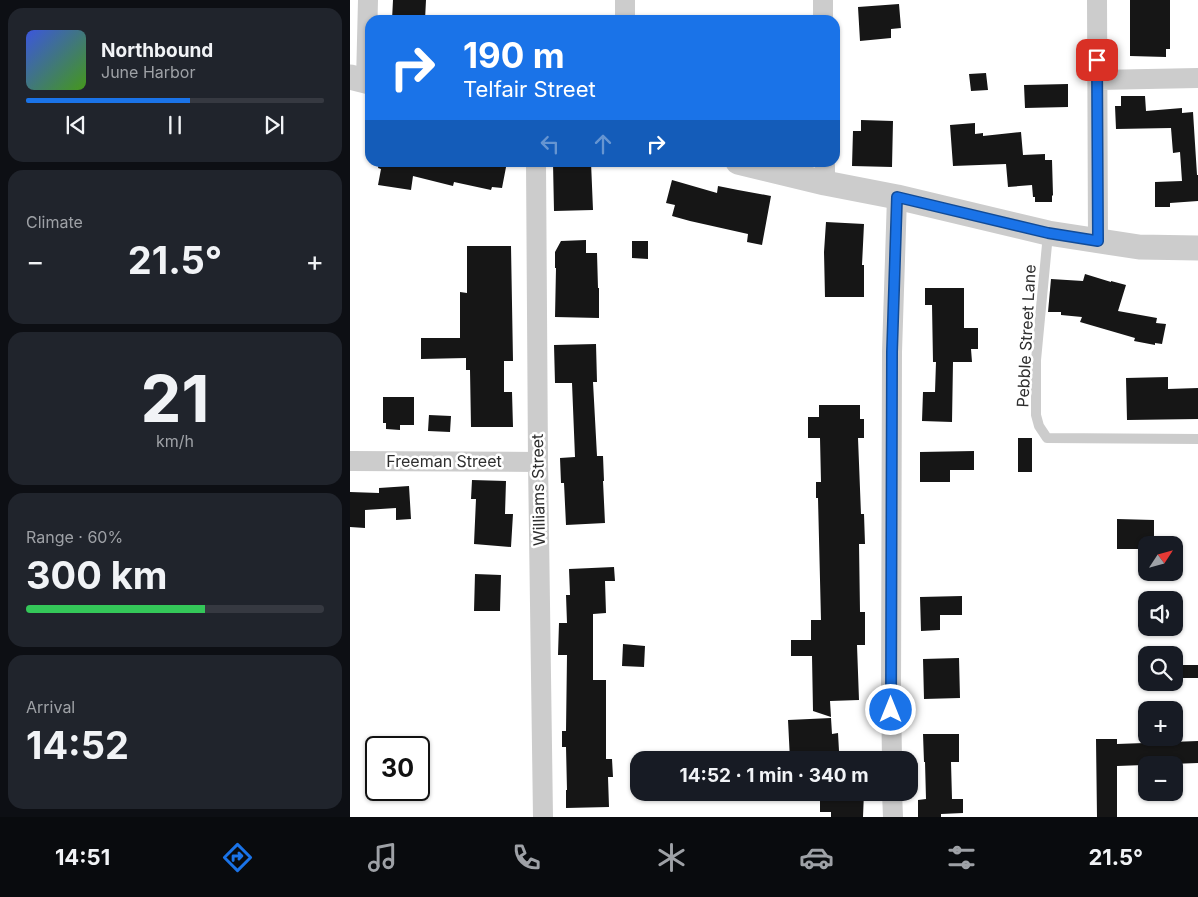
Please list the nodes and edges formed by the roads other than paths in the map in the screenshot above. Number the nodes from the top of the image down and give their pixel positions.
1 (368, 0) edge
2 (625, 0) edge
3 (823, 0) edge
4 (1096, 0) edge
5 (367, 15) edge
6 (625, 15) edge
7 (823, 15) edge
8 (365, 40) edge
9 (1198, 78) edge
10 (362, 80) edge
11 (1097, 80) junction
12 (536, 167) edge
13 (778, 167) edge
14 (825, 173) edge
15 (897, 197) junction
16 (1048, 233) junction
17 (1098, 241) junction
18 (1198, 248) edge
19 (1198, 438) edge
20 (350, 461) edge
21 (538, 462) junction
22 (892, 751) edge
23 (892, 801) edge
24 (543, 817) edge
25 (893, 817) edge

1 - 5 street
2 - 6 street
3 - 7 street
4 - 11 street
8 - 10 street
9 - 11 street
11 - 17 street
12 - 21 street, Williams Street
13 - 14 street
14 - 15 street
15 - 16 street
15 - 22 street
16 - 17 street
16 - 19 lane, Pebble Street Lane
17 - 18 street
20 - 21 street, Freeman Street
21 - 24 street, Williams Street
23 - 25 street

